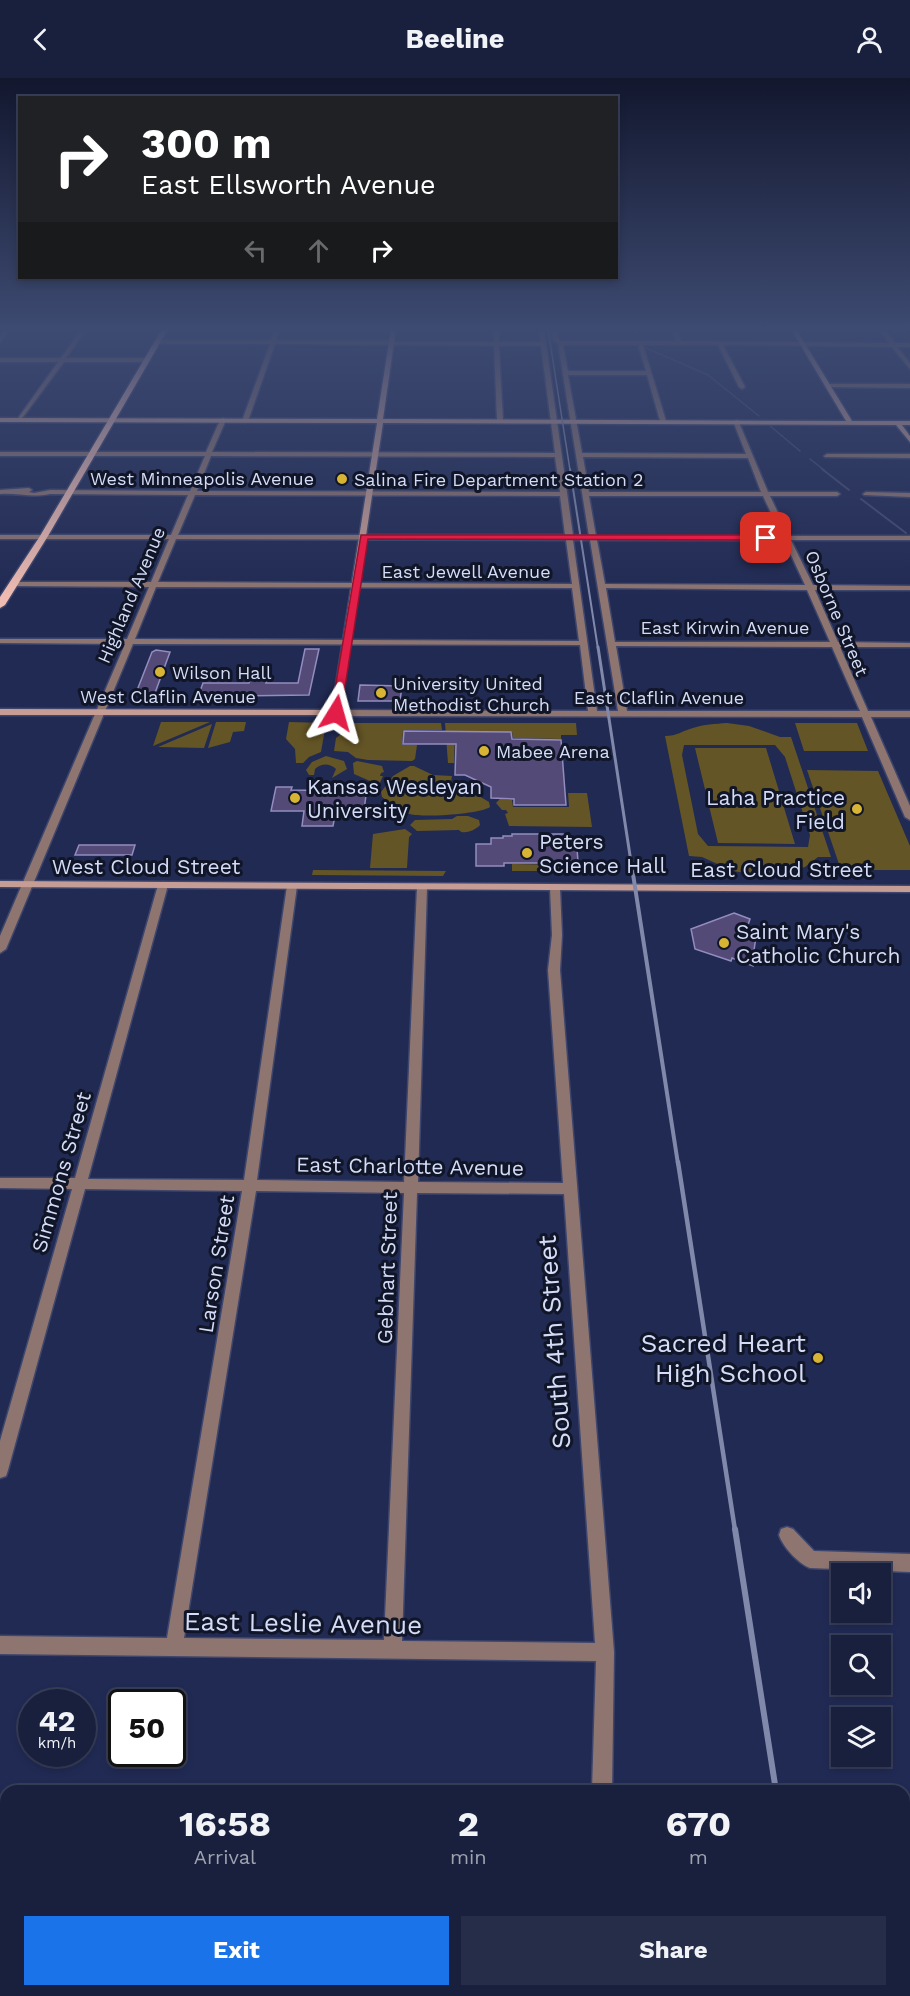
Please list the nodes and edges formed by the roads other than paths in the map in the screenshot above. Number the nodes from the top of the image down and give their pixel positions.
1 (848, 419) edge
2 (0, 420) edge
3 (18, 420) joint
4 (112, 420) junction
5 (222, 420) junction
6 (500, 420) joint
7 (245, 421) joint
8 (381, 421) junction
9 (552, 421) junction
10 (573, 421) junction
11 (663, 421) joint
12 (736, 422) junction
13 (850, 422) junction
14 (898, 423) junction
15 (910, 423) edge
16 (910, 440) edge
17 (0, 454) edge
18 (92, 454) junction
19 (209, 454) junction
20 (376, 455) junction
21 (558, 455) junction
22 (579, 456) junction
23 (749, 456) junction
24 (827, 456) dead end
25 (910, 456) edge
26 (0, 492) edge
27 (69, 492) junction
28 (192, 493) junction
29 (371, 493) junction
30 (564, 494) junction
31 (586, 494) junction
32 (837, 494) dead end
33 (866, 494) dead end
34 (766, 495) junction
35 (910, 495) edge
36 (44, 536) junction
37 (174, 536) junction
38 (0, 537) edge
39 (364, 537) junction
40 (569, 537) junction
41 (593, 537) junction
42 (788, 538) junction
43 (910, 538) edge
44 (0, 582) edge
45 (14, 583) junction
46 (153, 585) junction
47 (356, 586) junction
48 (576, 586) junction
49 (600, 586) junction
50 (810, 587) junction
51 (910, 588) edge
52 (0, 605) edge
53 (0, 641) edge
54 (130, 642) junction
55 (346, 642) junction
56 (585, 644) junction
57 (611, 644) junction
58 (833, 644) junction
59 (910, 645) edge
60 (0, 712) edge
61 (99, 713) junction
62 (336, 713) junction
63 (593, 714) junction
64 (623, 714) junction
65 (864, 714) junction
66 (910, 714) edge
67 (905, 795) edge
68 (910, 817) edge
69 (0, 884) edge
70 (26, 884) junction
71 (163, 885) junction
72 (292, 886) junction
73 (422, 887) junction
74 (555, 888) junction
75 (910, 889) edge
76 (0, 949) edge
77 (0, 1183) edge
78 (80, 1184) junction
79 (250, 1184) junction
80 (411, 1187) junction
81 (570, 1189) junction
82 (0, 1470) edge
83 (787, 1535) dead end
84 (910, 1563) edge
85 (0, 1645) edge
86 (174, 1647) junction
87 (393, 1650) junction
88 (605, 1652) junction
89 (602, 1785) edge

1 - 13 main road
2 - 3 main road
3 - 4 main road
4 - 5 main road
4 - 18 main road
5 - 7 main road
5 - 19 street, Highland Avenue
6 - 8 main road
6 - 9 main road
7 - 8 main road
8 - 20 main road
9 - 10 main road
9 - 21 street
10 - 11 main road
10 - 22 street
11 - 12 main road
12 - 13 main road
12 - 23 street, Osborne Street
13 - 14 main road
14 - 15 main road
14 - 16 main road
17 - 18 street
18 - 19 street
18 - 27 main road
19 - 20 street
19 - 28 street, Highland Avenue
20 - 21 street
20 - 29 main road
21 - 30 street
22 - 23 street
22 - 31 street
23 - 34 street, Osborne Street
24 - 25 street
26 - 27 street, West Minneapolis Avenue
27 - 28 street, West Minneapolis Avenue
27 - 36 main road
28 - 29 street, West Minneapolis Avenue
28 - 37 street, Highland Avenue
29 - 30 street, West Minneapolis Avenue
29 - 39 main road
30 - 40 street
31 - 34 street
31 - 41 street
32 - 34 street
33 - 35 street
34 - 42 street, Osborne Street
36 - 37 street
36 - 38 street
36 - 45 main road
37 - 39 street
37 - 46 street, Highland Avenue
39 - 40 street
39 - 47 main road
40 - 41 street
40 - 48 street
41 - 42 street
41 - 49 street
42 - 43 street
42 - 50 street, Osborne Street
44 - 45 street, East Jewell Avenue
45 - 46 street, East Jewell Avenue
45 - 52 main road
46 - 47 street, East Jewell Avenue
46 - 54 street, Highland Avenue
47 - 48 street, East Jewell Avenue
47 - 55 main road
48 - 56 street
49 - 50 street
49 - 57 street
50 - 51 street
50 - 58 street, Osborne Street
53 - 54 street
54 - 55 street
54 - 61 street, Highland Avenue
55 - 56 street
55 - 62 main road
56 - 63 street
57 - 58 street, East Kirwin Avenue
57 - 64 street
58 - 59 street, East Kirwin Avenue
58 - 65 street, Osborne Street
60 - 61 main road, West Claflin Avenue
61 - 62 main road, West Claflin Avenue
61 - 70 street, Highland Avenue
62 - 63 street, East Claflin Avenue
63 - 64 street, East Claflin Avenue
64 - 65 street, East Claflin Avenue
65 - 66 street, East Claflin Avenue
65 - 67 street, Osborne Street
67 - 68 street, Osborne Street
69 - 70 main road, West Cloud Street
70 - 71 main road, West Cloud Street
70 - 76 street, Highland Avenue
71 - 72 main road, West Cloud Street
71 - 78 street, Simmons Street
72 - 73 main road, East Cloud Street
72 - 79 street, Larson Street
73 - 74 main road, East Cloud Street
73 - 80 street, Gebhart Street
74 - 75 main road, East Cloud Street
74 - 81 street, South 4th Street
77 - 78 street, East Charlotte Avenue
78 - 79 street, East Charlotte Avenue
78 - 82 street, Simmons Street
79 - 80 street, East Charlotte Avenue
79 - 86 street, Larson Street
80 - 81 street, East Charlotte Avenue
80 - 87 street, Gebhart Street
81 - 88 street, South 4th Street
83 - 84 street
85 - 86 street, East Leslie Avenue
86 - 87 street, East Leslie Avenue
87 - 88 street, East Leslie Avenue
88 - 89 street, South 4th Street

